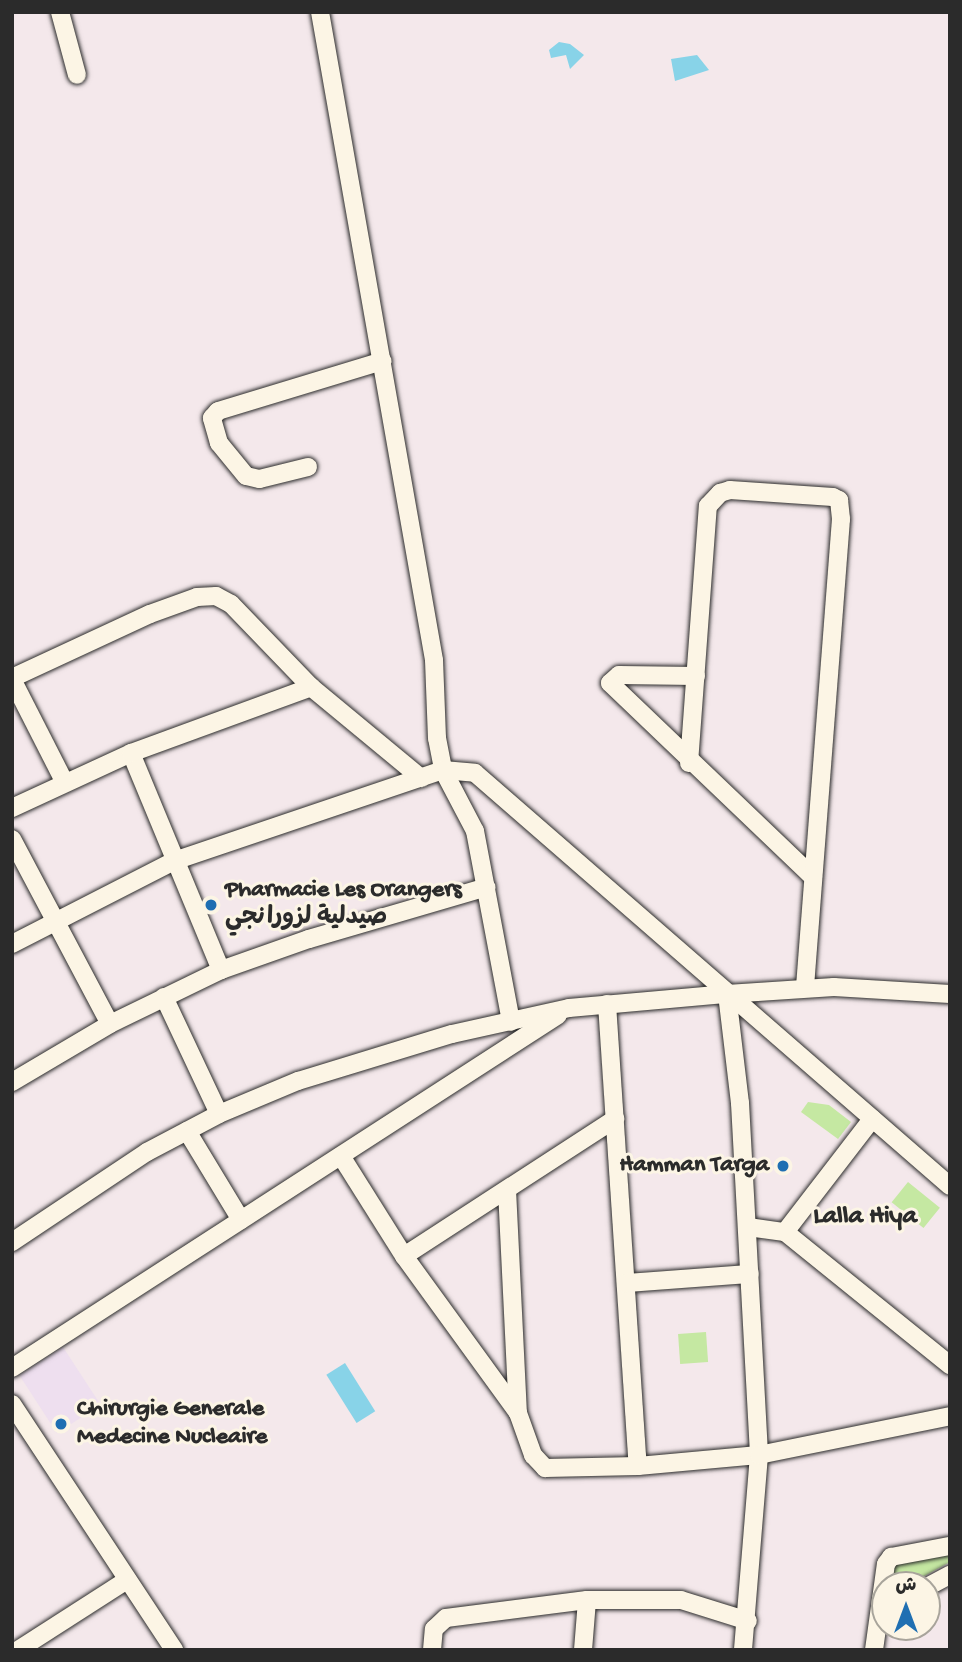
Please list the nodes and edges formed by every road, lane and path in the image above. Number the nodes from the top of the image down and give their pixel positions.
1 (60, 12) edge
2 (320, 12) edge
3 (77, 75) dead end
4 (383, 361) junction
5 (308, 467) dead end
6 (696, 676) junction
7 (12, 678) edge
8 (311, 687) junction
9 (131, 753) junction
10 (689, 763) junction
11 (443, 770) junction
12 (421, 778) junction
13 (64, 781) junction
14 (12, 808) edge
15 (12, 839) edge
16 (174, 861) junction
17 (813, 877) junction
18 (487, 887) junction
19 (56, 920) junction
20 (12, 944) edge
21 (221, 970) junction
22 (805, 988) junction
23 (727, 994) junction
24 (950, 994) edge
25 (164, 997) junction
26 (607, 1004) junction
27 (569, 1008) junction
28 (511, 1021) junction
29 (110, 1024) junction
30 (12, 1082) edge
31 (219, 1114) junction
32 (615, 1119) junction
33 (872, 1119) junction
34 (187, 1131) junction
35 (341, 1156) junction
36 (950, 1186) edge
37 (507, 1190) junction
38 (241, 1220) junction
39 (748, 1227) junction
40 (785, 1231) junction
41 (12, 1242) edge
42 (404, 1256) junction
43 (750, 1273) junction
44 (626, 1283) junction
45 (950, 1365) edge
46 (12, 1368) edge
47 (12, 1404) edge
48 (518, 1413) junction
49 (950, 1416) edge
50 (759, 1455) junction
51 (638, 1466) junction
52 (950, 1546) edge
53 (883, 1571) edge
54 (127, 1580) junction
55 (587, 1600) junction
56 (748, 1621) junction
57 (18, 1650) edge
58 (174, 1650) edge
59 (432, 1650) edge
60 (583, 1650) edge
61 (743, 1650) edge

1 - 3 street
2 - 4 street
4 - 5 street
4 - 11 street
6 - 10 street
6 - 10 street
6 - 17 street
7 - 8 street
7 - 13 street
8 - 9 street
8 - 12 street
9 - 13 street
9 - 16 street
10 - 17 street
11 - 12 street
11 - 18 street
11 - 23 street
12 - 16 street
13 - 14 street
15 - 19 street
16 - 19 street
16 - 21 street
17 - 22 street
18 - 21 street
18 - 28 street
19 - 20 street
19 - 29 street
21 - 25 street
22 - 23 street
22 - 24 street
23 - 26 street
23 - 33 street
23 - 39 street
25 - 29 street
25 - 31 street
26 - 27 street
26 - 32 street
27 - 28 street
27 - 35 street
28 - 31 street
29 - 30 street
31 - 34 street
32 - 37 street
32 - 44 street
33 - 36 street
33 - 40 street
34 - 38 street
34 - 41 street
35 - 38 street
35 - 42 street
37 - 42 street
37 - 48 street
38 - 46 street
39 - 40 street
39 - 43 street
40 - 45 street
42 - 48 street
43 - 44 street
43 - 50 street
44 - 51 street
47 - 54 street
48 - 51 street
49 - 50 street
50 - 51 street
50 - 56 street
52 - 53 street
54 - 57 street
54 - 58 street
55 - 56 street
55 - 59 street
55 - 60 street
56 - 61 street

